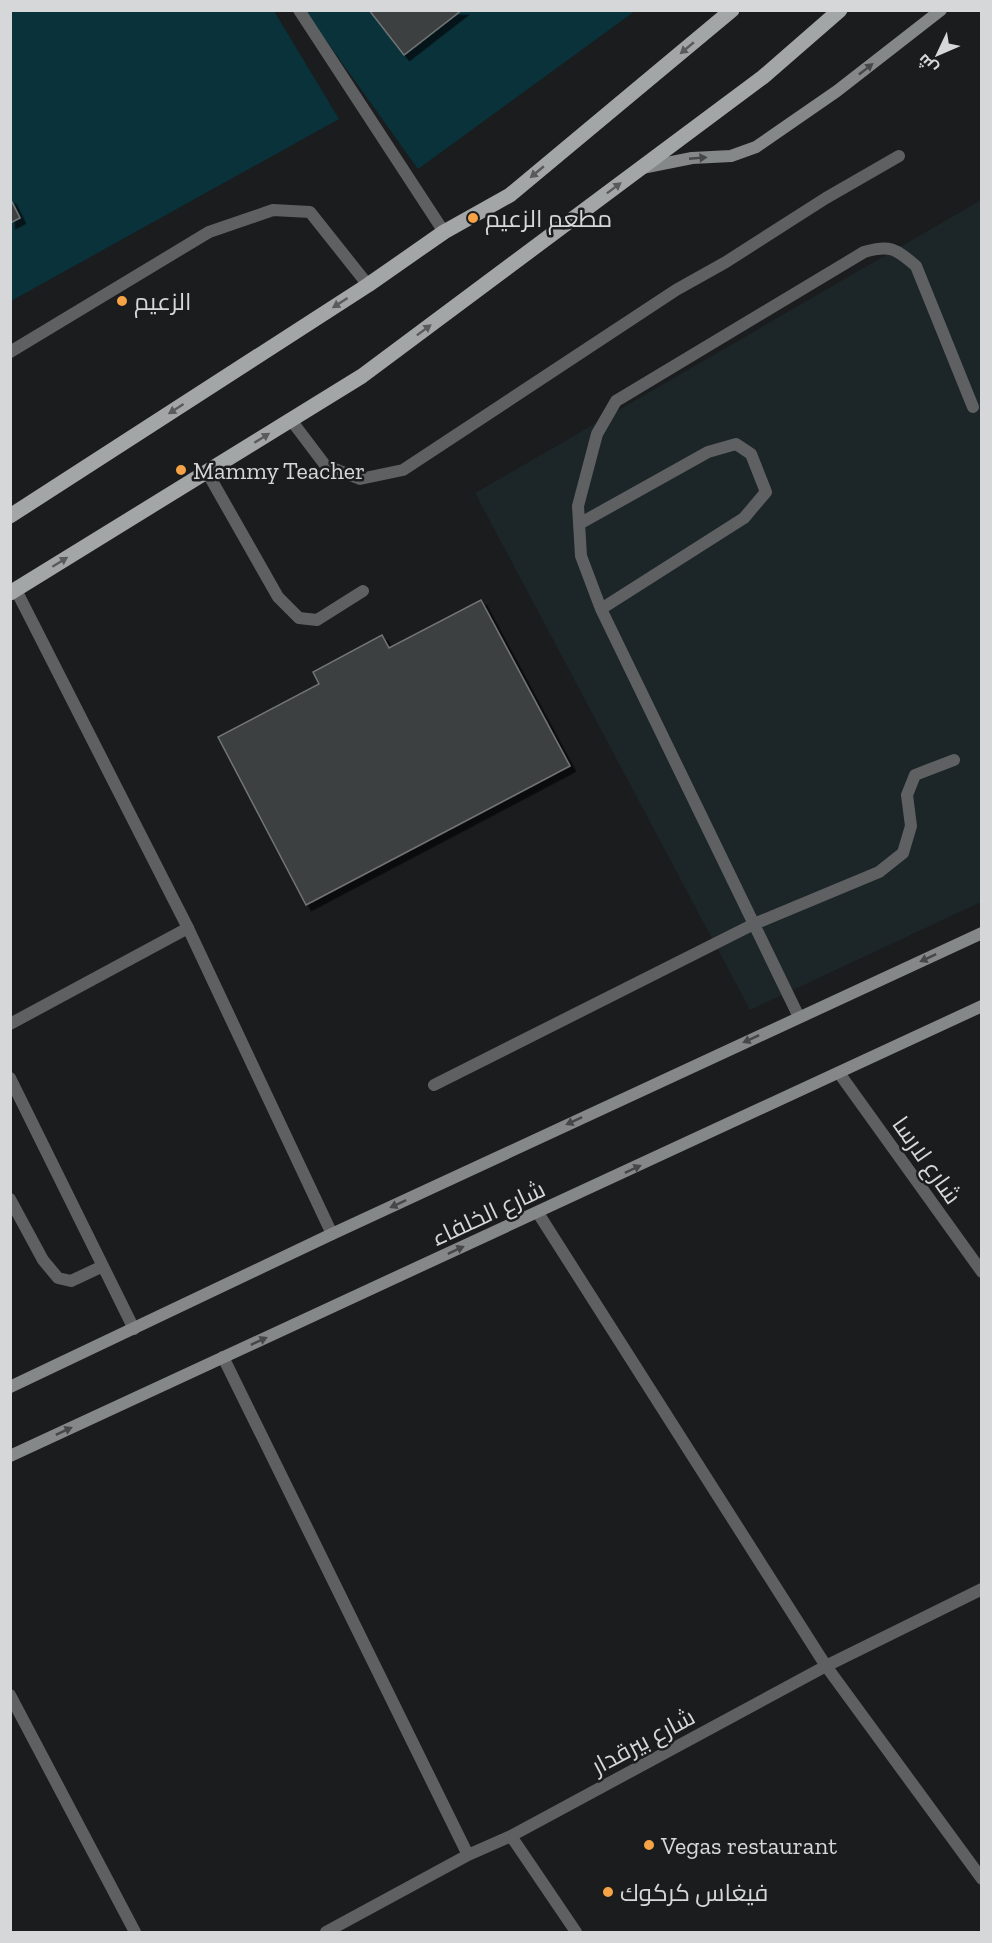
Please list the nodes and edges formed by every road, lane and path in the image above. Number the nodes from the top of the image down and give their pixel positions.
1 (299, 10) edge
2 (732, 10) edge
3 (840, 10) edge
4 (941, 10) edge
5 (899, 156) dead end
6 (641, 168) junction
7 (444, 232) junction
8 (368, 285) junction
9 (10, 352) edge
10 (973, 407) dead end
11 (291, 420) junction
12 (207, 472) junction
13 (10, 516) edge
14 (579, 524) junction
15 (13, 591) edge
16 (363, 591) dead end
17 (601, 609) junction
18 (954, 760) dead end
19 (754, 924) junction
20 (188, 928) junction
21 (981, 933) edge
22 (981, 1006) edge
23 (799, 1017) junction
24 (10, 1024) edge
25 (839, 1072) junction
26 (10, 1078) edge
27 (434, 1085) dead end
28 (10, 1199) edge
29 (538, 1212) junction
30 (332, 1234) junction
31 (103, 1266) junction
32 (981, 1272) edge
33 (134, 1329) junction
34 (223, 1358) junction
35 (10, 1387) edge
36 (10, 1456) edge
37 (981, 1589) edge
38 (826, 1666) junction
39 (10, 1695) edge
40 (511, 1836) junction
41 (468, 1855) junction
42 (981, 1879) edge
43 (135, 1932) edge
44 (326, 1932) edge
45 (576, 1932) edge

1 - 7 street
2 -> 7 main road
3 - 6 main road
6 -> 4 street
5 - 11 street
11 -> 6 main road
7 - 8 main road
8 - 9 street
8 -> 13 main road
10 - 14 street
12 -> 11 main road
15 -> 12 main road
12 - 16 street
14 - 17 street
14 - 17 street
15 - 20 street
17 - 19 street
18 - 19 street
19 - 23 street
19 - 27 street
20 - 24 street
20 - 30 street
21 -> 23 street
22 - 25 street, شارع الخلفاء
23 -> 30 street
29 -> 25 street, شارع الخلفاء
25 - 32 street, شارع لارسا
26 - 31 street
28 - 31 street
34 -> 29 street, شارع الخلفاء
29 - 38 street
30 - 33 street
31 - 33 street
33 - 35 street
36 -> 34 street, شارع الخلفاء
34 - 41 street
37 - 38 street, شارع بيرقدار
38 - 40 street, شارع بيرقدار
38 - 42 street
39 - 43 street
40 - 41 street, شارع بيرقدار
40 - 45 street
41 - 44 street, شارع بيرقدار

